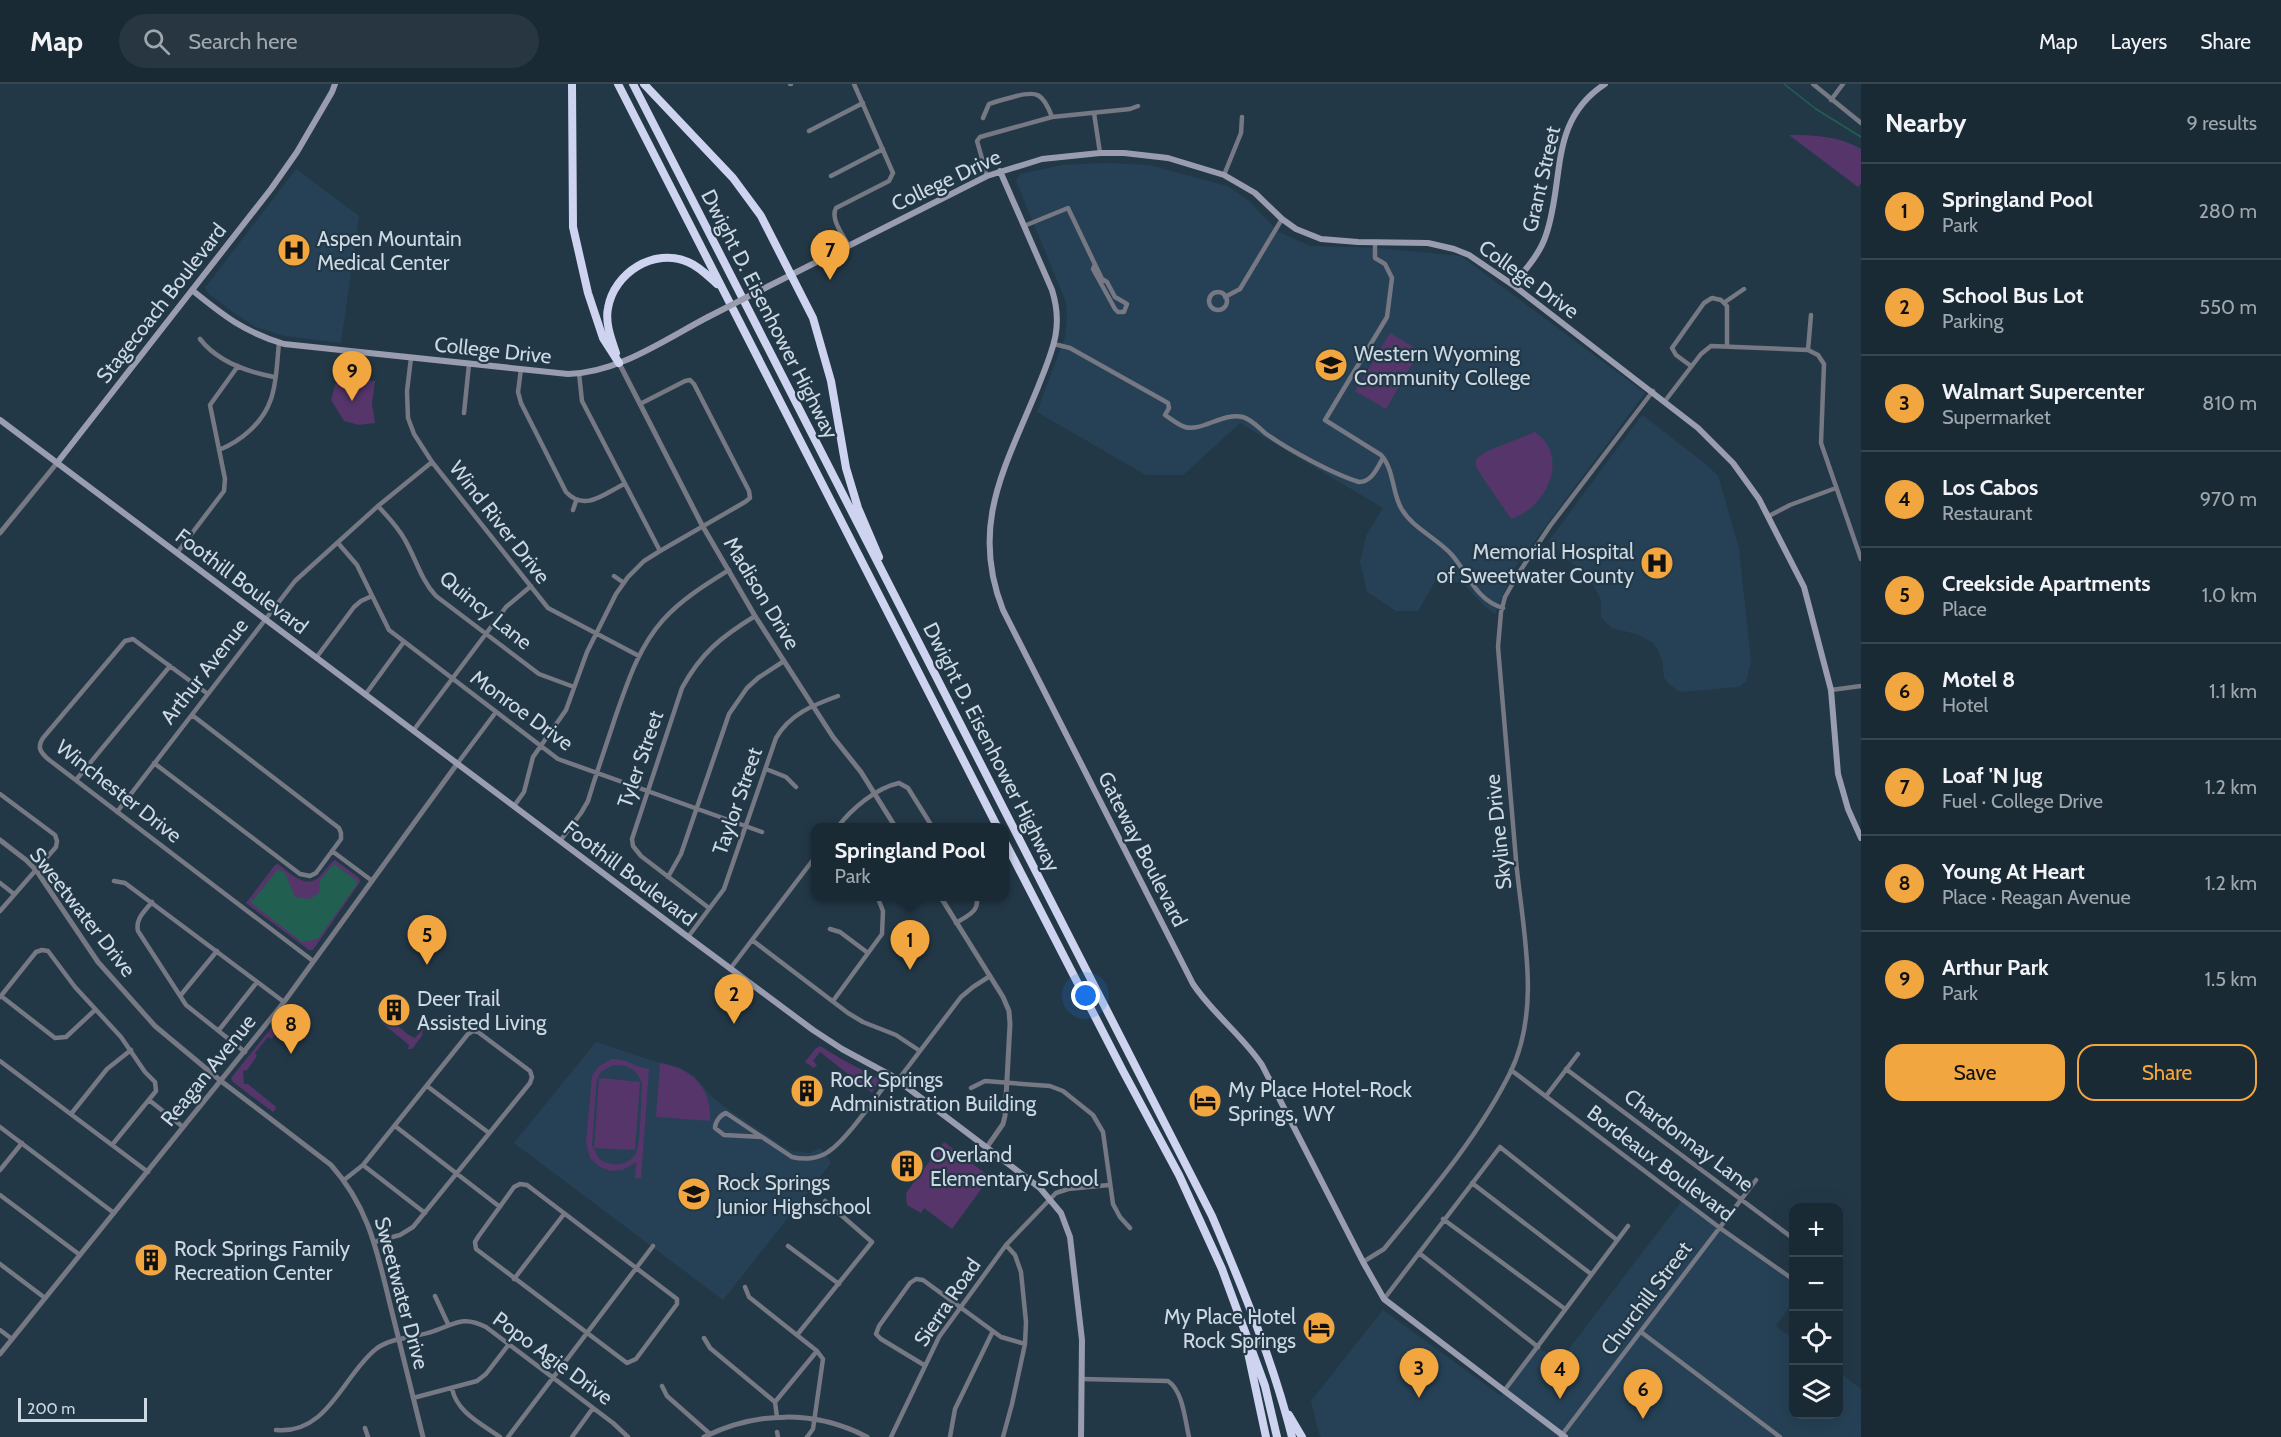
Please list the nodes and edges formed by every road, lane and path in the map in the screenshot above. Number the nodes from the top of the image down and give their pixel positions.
1 (335, 84) edge
2 (573, 84) edge
3 (618, 84) edge
4 (633, 84) edge
5 (644, 84) edge
6 (854, 84) edge
7 (1605, 84) edge
8 (1812, 84) edge
9 (1843, 84) edge
10 (1831, 100) junction
11 (863, 104) junction
12 (1138, 106) dead end
13 (1094, 113) junction
14 (1052, 117) junction
15 (1242, 117) dead end
16 (983, 118) dead end
17 (1861, 123) edge
18 (809, 131) dead end
19 (883, 149) junction
20 (1100, 153) junction
21 (1000, 171) junction
22 (1224, 175) junction
23 (831, 176) dead end
24 (987, 176) junction
25 (1281, 219) junction
26 (1024, 226) junction
27 (1375, 243) junction
28 (849, 246) junction
29 (1095, 264) junction
30 (790, 275) junction
31 (1513, 285) junction
32 (1744, 289) dead end
33 (192, 290) junction
34 (723, 290) junction
35 (1226, 297) dead end
36 (1725, 302) junction
37 (1811, 315) dead end
38 (200, 339) dead end
39 (279, 343) junction
40 (1054, 344) junction
41 (1727, 345) junction
42 (1809, 350) junction
43 (411, 358) junction
44 (619, 363) junction
45 (469, 364) junction
46 (238, 366) junction
47 (1691, 366) junction
48 (521, 369) junction
49 (579, 374) junction
50 (274, 377) junction
51 (1653, 392) junction
52 (1665, 401) junction
53 (640, 404) junction
54 (465, 413) dead end
55 (0, 420) edge
56 (219, 450) junction
57 (1383, 458) junction
58 (432, 462) junction
59 (57, 463) junction
60 (624, 484) junction
61 (1836, 488) junction
62 (576, 501) junction
63 (378, 506) junction
64 (573, 510) dead end
65 (1769, 516) junction
66 (702, 525) junction
67 (0, 533) edge
68 (338, 543) junction
69 (660, 551) junction
70 (177, 553) junction
71 (1861, 559) edge
72 (729, 570) junction
73 (614, 576) dead end
74 (624, 583) junction
75 (531, 586) junction
76 (372, 596) junction
77 (1503, 608) junction
78 (755, 616) junction
79 (265, 620) junction
80 (912, 632) junction
81 (486, 634) junction
82 (596, 634) junction
83 (403, 643) junction
84 (639, 656) junction
85 (316, 658) junction
86 (784, 661) junction
87 (170, 666) junction
88 (452, 679) junction
89 (1861, 686) edge
90 (574, 687) junction
91 (1831, 690) junction
92 (208, 694) junction
93 (365, 695) junction
94 (838, 696) dead end
95 (812, 706) junction
96 (496, 712) junction
97 (192, 714) junction
98 (413, 731) junction
99 (540, 747) junction
100 (154, 764) junction
101 (458, 764) junction
102 (766, 769) junction
103 (596, 774) junction
104 (76, 780) junction
105 (796, 787) dead end
106 (646, 791) junction
107 (0, 794) edge
108 (876, 794) junction
109 (514, 806) junction
110 (697, 808) junction
111 (117, 812) junction
112 (841, 823) edge
113 (893, 823) edge
114 (930, 823) edge
115 (995, 823) edge
116 (747, 825) junction
117 (762, 831) dead end
118 (1861, 838) edge
119 (0, 840) edge
120 (560, 841) junction
121 (1009, 848) edge
122 (332, 851) junction
123 (811, 863) edge
124 (36, 870) junction
125 (668, 877) junction
126 (371, 880) junction
127 (114, 881) dead end
128 (0, 883) edge
129 (14, 894) junction
130 (879, 901) edge
131 (942, 901) edge
132 (977, 901) edge
133 (152, 902) junction
134 (710, 908) junction
135 (0, 911) edge
136 (956, 923) junction
137 (830, 929) dead end
138 (688, 937) junction
139 (752, 940) junction
140 (217, 951) junction
141 (868, 953) junction
142 (313, 961) junction
143 (730, 969) junction
144 (990, 976) junction
145 (257, 982) junction
146 (180, 996) junction
147 (0, 997) edge
148 (833, 1001) junction
149 (284, 1002) junction
150 (95, 1010) junction
151 (219, 1030) junction
152 (131, 1050) junction
153 (920, 1051) junction
154 (245, 1052) junction
155 (1578, 1054) dead end
156 (0, 1060) edge
157 (1566, 1069) junction
158 (1511, 1070) junction
159 (895, 1078) junction
160 (221, 1081) junction
161 (1007, 1082) junction
162 (427, 1086) junction
163 (971, 1088) dead end
164 (1546, 1096) junction
165 (149, 1100) junction
166 (71, 1114) junction
167 (395, 1126) junction
168 (0, 1127) edge
169 (183, 1128) junction
170 (489, 1133) junction
171 (762, 1137) junction
172 (22, 1143) junction
173 (112, 1145) junction
174 (987, 1147) junction
175 (363, 1165) junction
176 (0, 1170) edge
177 (148, 1172) junction
178 (458, 1173) junction
179 (344, 1180) junction
180 (1756, 1180) dead end
181 (1472, 1183) junction
182 (1109, 1185) junction
183 (0, 1195) edge
184 (1050, 1198) junction
185 (1741, 1200) junction
186 (825, 1201) dead end
187 (500, 1207) junction
188 (114, 1213) junction
189 (425, 1213) junction
190 (564, 1214) junction
191 (1443, 1219) junction
192 (1628, 1226) dead end
193 (1130, 1228) dead end
194 (1720, 1228) junction
195 (1789, 1235) edge
196 (1617, 1240) junction
197 (374, 1242) junction
198 (1006, 1245) junction
199 (652, 1246) dead end
200 (788, 1246) dead end
201 (1419, 1253) junction
202 (80, 1255) junction
203 (1363, 1262) junction
204 (0, 1264) edge
205 (636, 1267) junction
206 (1591, 1274) junction
207 (1789, 1276) edge
208 (514, 1279) junction
209 (838, 1284) junction
210 (745, 1287) dead end
211 (435, 1296) dead end
212 (45, 1298) junction
213 (1384, 1299) junction
214 (960, 1307) junction
215 (1565, 1309) junction
216 (1241, 1320) junction
217 (448, 1324) junction
218 (0, 1330) edge
219 (993, 1331) junction
220 (1641, 1332) junction
221 (587, 1334) junction
222 (797, 1335) junction
223 (704, 1338) dead end
224 (12, 1339) junction
225 (399, 1340) junction
226 (509, 1344) junction
227 (1025, 1344) junction
228 (1538, 1347) junction
229 (817, 1351) junction
230 (0, 1354) edge
231 (924, 1365) junction
232 (553, 1378) junction
233 (1082, 1379) junction
234 (662, 1386) dead end
235 (452, 1388) junction
236 (1504, 1391) junction
237 (413, 1398) junction
238 (775, 1402) junction
239 (593, 1408) junction
240 (1285, 1410) junction
241 (777, 1417) junction
242 (814, 1419) junction
243 (366, 1428) dead end
244 (276, 1430) dead end
245 (707, 1436) edge
246 (1562, 1436) edge
247 (368, 1437) edge
248 (423, 1437) edge
249 (500, 1437) edge
250 (508, 1437) edge
251 (572, 1437) edge
252 (628, 1437) edge
253 (807, 1437) edge
254 (867, 1437) edge
255 (891, 1437) edge
256 (950, 1437) edge
257 (1003, 1437) edge
258 (1081, 1437) edge
259 (1189, 1437) edge
260 (1266, 1437) edge
261 (1277, 1437) edge
262 (1292, 1437) edge
263 (1302, 1437) edge
264 (1780, 1437) edge

1 - 33 main road, Stagecoach Boulevard
2 - 44 highway
3 - 34 highway, Dwight D. Eisenhower Highway
4 - 80 highway, Dwight D. Eisenhower Highway
5 - 30 highway
6 - 11 street
7 - 31 main road, Grant Street
8 - 10 street
9 - 10 street
10 - 17 street
11 - 18 street
11 - 19 street
12 - 13 street
13 - 14 street
13 - 20 street
14 - 16 street
14 - 24 street
15 - 22 street
19 - 23 street
19 - 28 street
20 - 21 main road, College Drive
20 - 22 main road, College Drive
21 - 24 main road, College Drive
21 - 26 main road, Gateway Boulevard
22 - 25 main road, College Drive
24 - 28 main road, College Drive
25 - 27 main road, College Drive
25 - 35 street
26 - 29 street
26 - 40 main road, Gateway Boulevard
27 - 31 main road, College Drive
27 - 57 street
28 - 30 main road, College Drive
29 - 29 street
30 - 44 main road, College Drive, bridge
30 - 80 highway
31 - 51 main road, College Drive
32 - 36 street
33 - 39 main road, College Drive
33 - 59 main road, Stagecoach Boulevard
34 - 44 highway
34 - 115 highway, Dwight D. Eisenhower Highway
36 - 41 street
36 - 47 street
37 - 42 street
38 - 46 street
39 - 43 main road, College Drive
39 - 50 street
40 - 57 street
40 - 203 main road, Gateway Boulevard
41 - 42 street
41 - 47 street
42 - 61 street
43 - 45 main road, College Drive
43 - 58 street, Wind River Drive
44 - 49 main road, College Drive
44 - 53 street, Madison Drive
45 - 48 main road, College Drive
45 - 54 street
46 - 50 street
46 - 56 street
47 - 52 street
48 - 49 main road, College Drive
48 - 62 street
49 - 60 street
50 - 56 street
51 - 52 main road, College Drive
51 - 77 street, Skyline Drive
52 - 65 main road, College Drive
53 - 66 street, Madison Drive
53 - 66 street
55 - 59 main road, Foothill Boulevard
56 - 70 street
57 - 77 street
58 - 63 street, Arthur Avenue
58 - 75 street, Wind River Drive
59 - 67 street, Stagecoach Boulevard
59 - 70 main road, Foothill Boulevard
60 - 62 street
60 - 69 street
61 - 65 street
61 - 71 street
62 - 64 street
63 - 68 street, Arthur Avenue
63 - 81 street, Quincy Lane
65 - 91 main road, College Drive
66 - 69 street
66 - 72 street, Madison Drive
68 - 76 street, Monroe Drive
68 - 79 street, Arthur Avenue
69 - 74 street
70 - 79 main road, Foothill Boulevard
72 - 78 street, Madison Drive
72 - 84 street
73 - 74 street
74 - 82 street
75 - 81 street
75 - 82 street, Wind River Drive
76 - 83 street, Monroe Drive
76 - 85 street
77 - 158 street, Skyline Drive
78 - 86 street, Madison Drive
78 - 106 street, Tyler Street
79 - 85 main road, Foothill Boulevard
79 - 92 street, Arthur Avenue
80 - 240 highway, Dwight D. Eisenhower Highway
81 - 88 street
81 - 90 street, Quincy Lane
82 - 84 street, Wind River Drive
82 - 90 street
83 - 88 street, Monroe Drive
83 - 93 street
84 - 103 street
85 - 93 main road, Foothill Boulevard
86 - 95 street, Madison Drive
86 - 110 street
87 - 92 street, Winchester Drive
87 - 104 street
87 - 104 street, Winchester Drive
88 - 96 street, Monroe Drive
88 - 98 street
89 - 91 street
90 - 99 street
91 - 118 main road, College Drive
92 - 97 street, Arthur Avenue
93 - 98 main road, Foothill Boulevard
94 - 95 street, Taylor Street
95 - 102 street, Taylor Street
95 - 108 street, Madison Drive
96 - 99 street, Monroe Drive
96 - 101 street, Reagan Avenue
97 - 100 street, Arthur Avenue
97 - 122 street
98 - 101 main road, Foothill Boulevard
99 - 103 street, Monroe Drive
99 - 109 street
100 - 111 street, Arthur Avenue
100 - 122 street
101 - 109 main road, Foothill Boulevard
101 - 126 street, Reagan Avenue
102 - 105 street
102 - 116 street, Taylor Street
103 - 106 street, Monroe Drive
103 - 120 street
104 - 111 street, Winchester Drive
106 - 110 street, Monroe Drive
106 - 125 street, Tyler Street
107 - 124 street
108 - 112 street
108 - 113 street, Madison Drive
108 - 114 street
109 - 120 main road, Foothill Boulevard
110 - 116 street, Monroe Drive
110 - 125 street
111 - 142 street, Winchester Drive
116 - 117 street, Monroe Drive
116 - 134 street, Taylor Street
119 - 124 street, Sweetwater Drive
120 - 138 main road, Foothill Boulevard
121 - 216 highway, Dwight D. Eisenhower Highway
122 - 126 street
123 - 139 street
124 - 129 street
124 - 160 street, Sweetwater Drive
125 - 134 street, Tyler Street
126 - 142 street, Reagan Avenue
127 - 133 street
128 - 129 street
129 - 135 street
130 - 141 street
131 - 136 street
132 - 136 street
133 - 140 street
133 - 146 street
134 - 138 street, Taylor Street
136 - 144 street
137 - 141 street
138 - 143 main road, Foothill Boulevard
139 - 143 street
139 - 148 street
140 - 145 street
140 - 146 street
141 - 148 street
142 - 149 street, Reagan Avenue
143 - 159 main road, Foothill Boulevard
144 - 153 street
144 - 161 street
145 - 149 street
145 - 151 street
146 - 151 street
147 - 150 street
147 - 150 street
148 - 153 street
149 - 154 street, Reagan Avenue
150 - 152 street
151 - 154 street
152 - 165 street
152 - 166 street
153 - 159 street
154 - 160 street, Reagan Avenue
155 - 157 street
156 - 166 street
157 - 164 street
157 - 185 street, Chardonnay Lane
158 - 164 street, Bordeaux Boulevard
158 - 203 street, Skyline Drive
159 - 171 street
159 - 174 main road, Foothill Boulevard
160 - 169 street, Reagan Avenue
160 - 179 street, Sweetwater Drive
161 - 163 street
161 - 174 street
161 - 182 street
162 - 167 street
162 - 170 street
162 - 170 street
164 - 194 street, Bordeaux Boulevard
165 - 169 street
165 - 173 street
166 - 173 street
167 - 175 street
167 - 178 street
168 - 172 street
169 - 177 street, Reagan Avenue
170 - 178 street
171 - 171 street
172 - 176 street
172 - 188 street
173 - 177 street
174 - 184 main road, Foothill Boulevard
175 - 179 street
175 - 189 street
177 - 188 street, Reagan Avenue
178 - 187 street
178 - 189 street
179 - 197 street, Sweetwater Drive
180 - 185 street, Churchill Street
181 - 191 street
181 - 196 street
181 - 206 street
182 - 184 street
182 - 193 street
183 - 202 street
184 - 198 street, Sierra Road
184 - 233 main road, Foothill Boulevard
185 - 194 street, Churchill Street
185 - 195 street, Chardonnay Lane
186 - 209 street
187 - 190 street
187 - 208 street
188 - 202 street, Reagan Avenue
189 - 197 street
190 - 205 street
190 - 208 street
191 - 201 street
191 - 215 street
192 - 196 street
194 - 207 street, Bordeaux Boulevard
194 - 220 street, Churchill Street
196 - 206 street
197 - 225 street, Sweetwater Drive
198 - 214 street, Sierra Road
198 - 227 street
199 - 205 street
200 - 209 street
201 - 213 street
201 - 228 street
202 - 212 street, Reagan Avenue
203 - 213 main road, Gateway Boulevard
204 - 212 street
205 - 221 street
205 - 221 street
206 - 215 street
208 - 221 street
209 - 222 street
210 - 222 street
211 - 217 street
212 - 224 street, Reagan Avenue
213 - 236 main road, Gateway Boulevard
214 - 219 street
214 - 231 street, Sierra Road
214 - 231 street
215 - 228 street
216 - 260 highway
216 - 261 highway, Dwight D. Eisenhower Highway
217 - 225 street, Popo Agie Drive
217 - 226 street, Popo Agie Drive
218 - 224 street
219 - 227 street
219 - 256 street
220 - 246 street, Churchill Street
220 - 264 street
221 - 232 street
222 - 229 street
223 - 238 street
224 - 230 street, Reagan Avenue
225 - 237 street, Sweetwater Drive
225 - 244 street, Popo Agie Drive
226 - 232 street, Popo Agie Drive
226 - 235 street
227 - 257 street
228 - 236 street
229 - 238 street
229 - 242 street
231 - 255 street, Sierra Road
232 - 239 street, Popo Agie Drive
232 - 250 street
233 - 258 main road, Foothill Boulevard
233 - 259 street
234 - 245 street
235 - 237 street
235 - 249 street
236 - 246 main road, Gateway Boulevard
237 - 248 street, Sweetwater Drive
238 - 241 street
239 - 251 street
239 - 252 street, Popo Agie Drive
240 - 262 highway, Dwight D. Eisenhower Highway
240 - 263 highway
241 - 242 street
241 - 245 street
242 - 253 street
242 - 254 street
243 - 247 street

